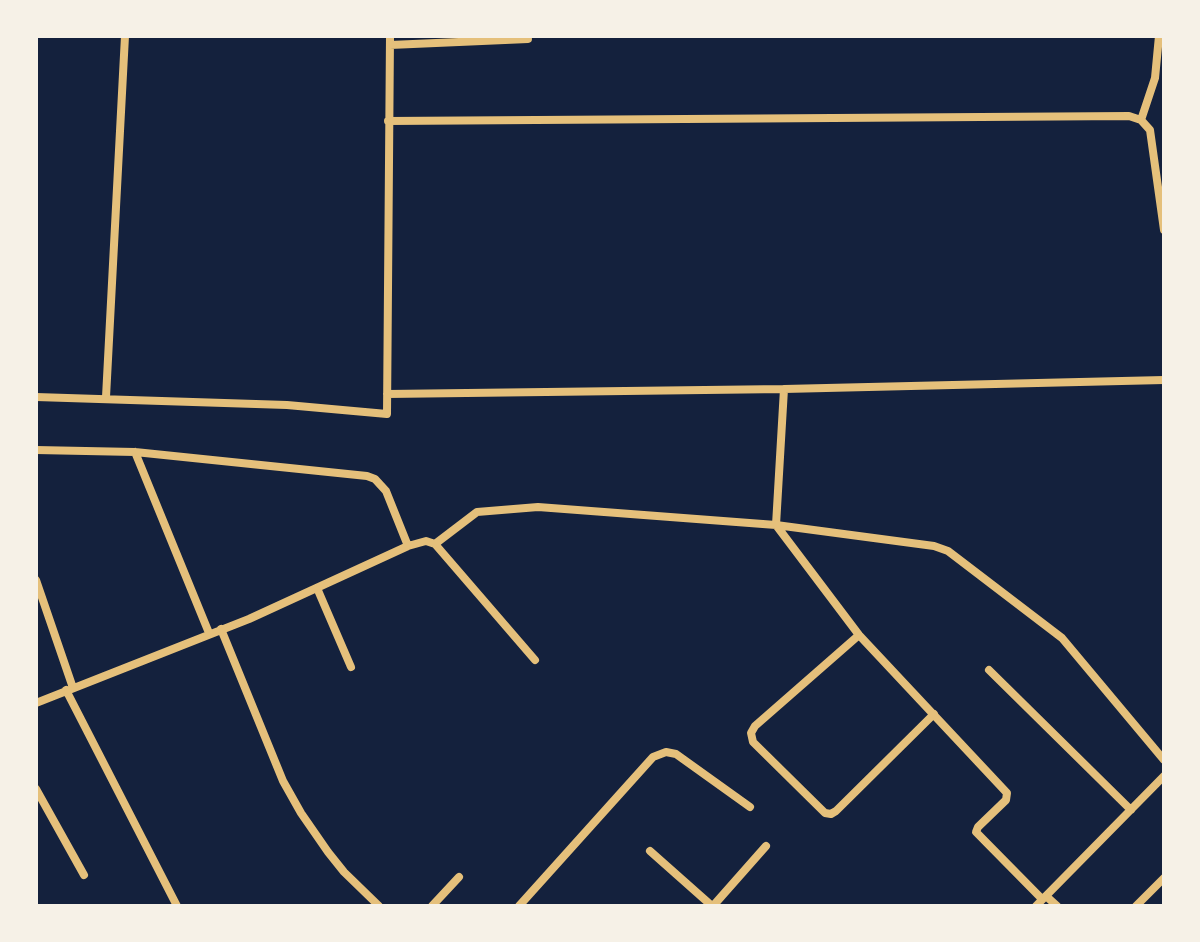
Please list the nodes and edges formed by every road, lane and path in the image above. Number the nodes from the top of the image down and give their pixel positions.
1 (125, 36) edge
2 (1159, 36) edge
3 (528, 39) dead end
4 (390, 41) edge
5 (1141, 120) junction
6 (388, 121) junction
7 (1152, 144) junction
8 (1164, 144) edge
9 (1164, 230) edge
10 (1164, 380) edge
11 (784, 389) junction
12 (387, 394) junction
13 (36, 397) edge
14 (106, 397) junction
15 (36, 450) edge
16 (135, 452) junction
17 (776, 525) junction
18 (435, 544) junction
19 (408, 546) junction
20 (36, 580) edge
21 (317, 588) junction
22 (221, 629) junction
23 (209, 633) junction
24 (859, 635) junction
25 (535, 660) dead end
26 (351, 667) dead end
27 (989, 670) dead end
28 (70, 689) junction
29 (36, 703) edge
30 (934, 714) junction
31 (1164, 760) edge
32 (1164, 776) edge
33 (36, 789) edge
34 (750, 807) dead end
35 (1131, 810) junction
36 (766, 846) dead end
37 (650, 851) dead end
38 (84, 875) dead end
39 (459, 877) dead end
40 (1164, 878) edge
41 (1042, 900) edge
42 (177, 906) edge
43 (379, 906) edge
44 (432, 906) edge
45 (519, 906) edge
46 (712, 906) edge
47 (1057, 906) edge
48 (1136, 906) edge

1 - 14 street
2 - 5 street
3 - 4 street
4 - 6 street
5 - 6 street
5 - 7 street
6 - 12 street
7 - 8 street
7 - 9 street
10 - 11 street
11 - 12 street
11 - 17 street
12 - 14 street
13 - 14 street
15 - 16 street
16 - 19 street
16 - 23 street
17 - 18 street
17 - 24 street
17 - 31 street
18 - 19 street
18 - 25 street
19 - 21 street
20 - 28 street
21 - 22 street
21 - 26 street
22 - 23 street
22 - 43 street
23 - 28 street
24 - 30 street
24 - 30 street
27 - 35 street
28 - 29 street
28 - 42 street
30 - 41 street
32 - 35 street
33 - 38 street
34 - 45 street
35 - 41 street
36 - 46 street
37 - 46 street
39 - 44 street
40 - 48 street
41 - 47 street

